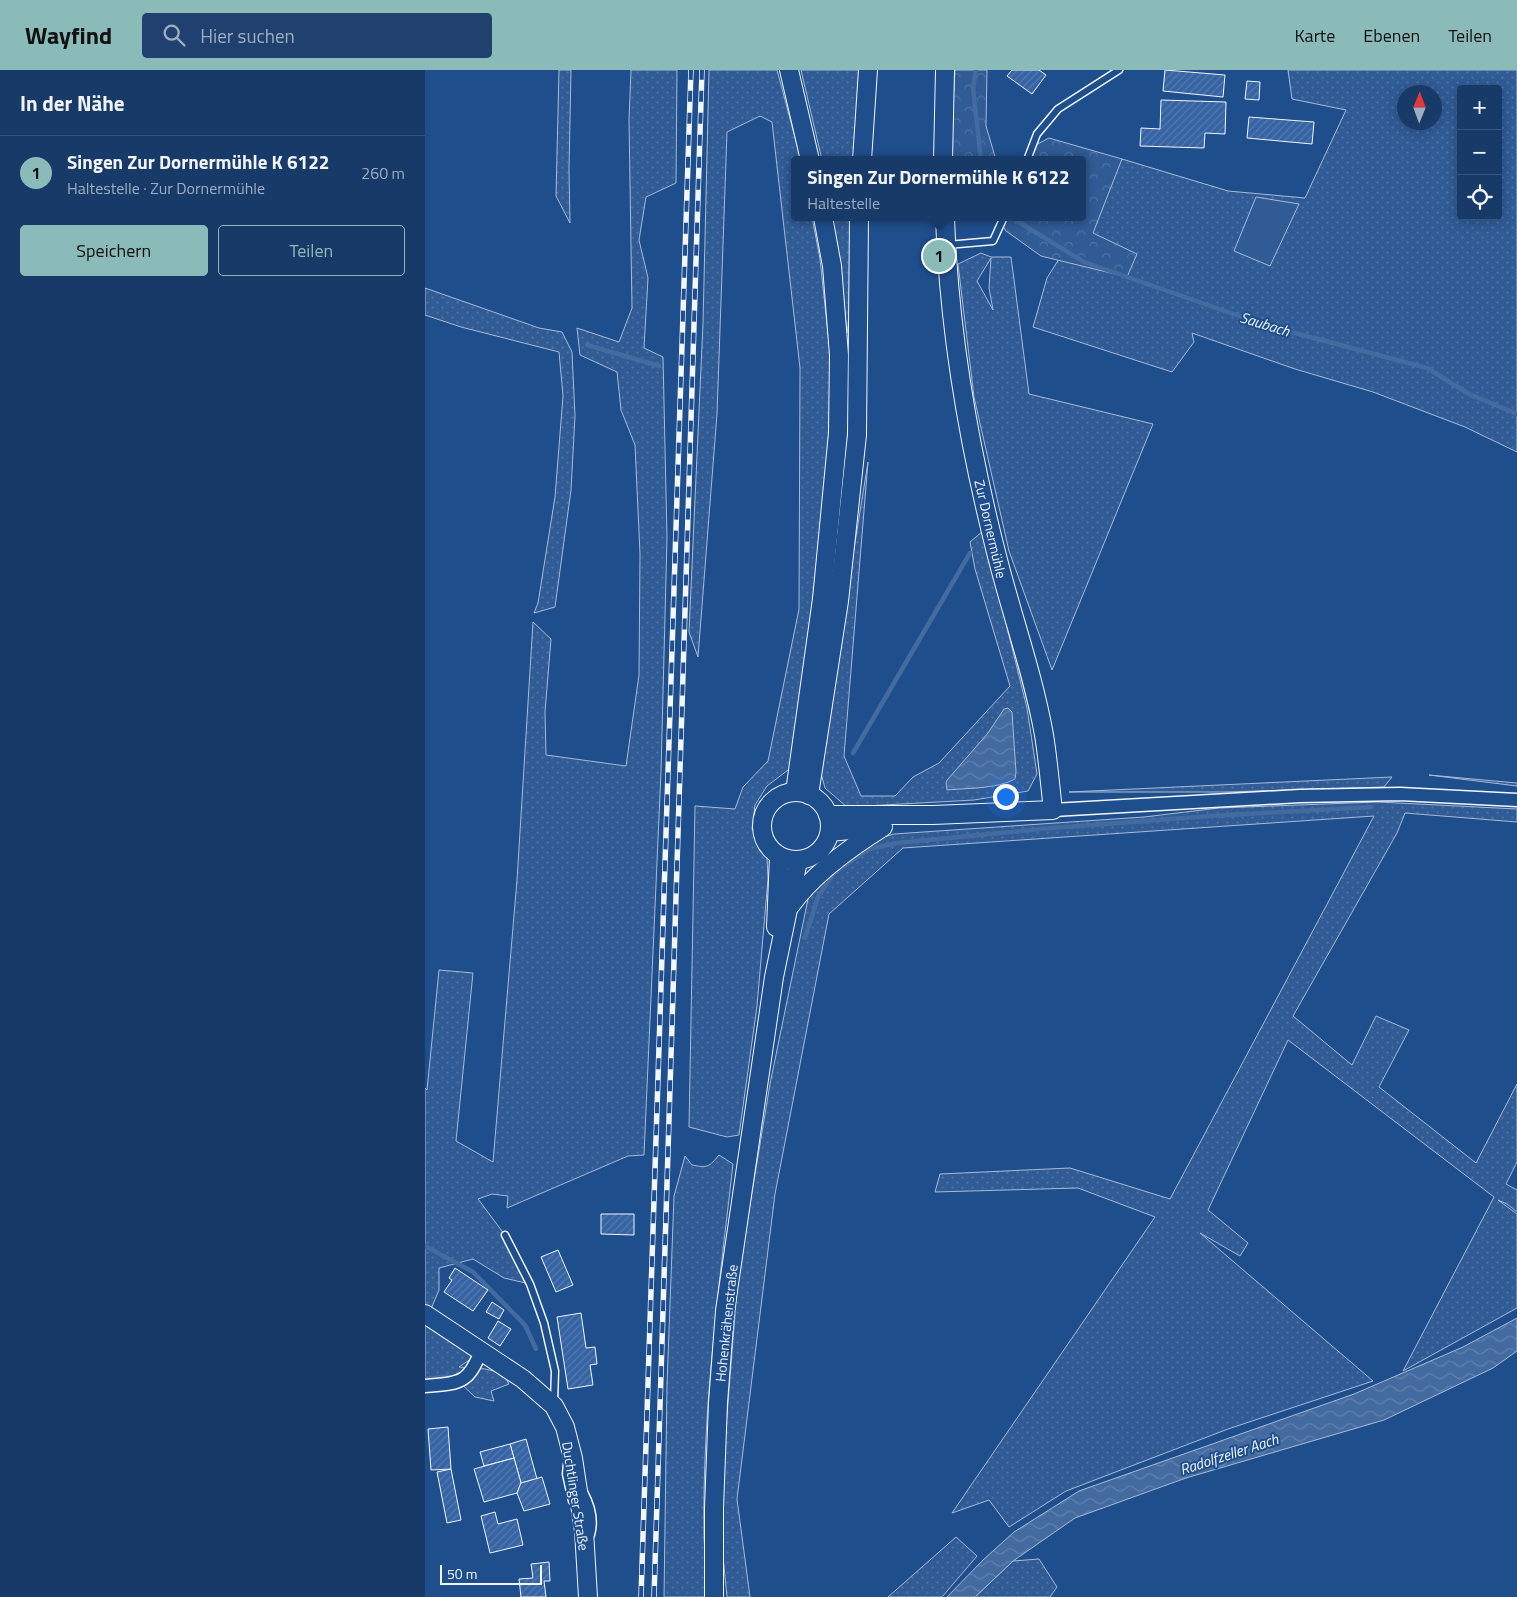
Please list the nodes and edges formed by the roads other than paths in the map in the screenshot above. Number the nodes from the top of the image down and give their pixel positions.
1 (789, 70) edge
2 (868, 70) edge
3 (945, 70) edge
4 (1119, 70) edge
5 (809, 156) edge
6 (862, 156) edge
7 (943, 156) edge
8 (1029, 156) edge
9 (824, 221) edge
10 (859, 221) edge
11 (945, 221) edge
12 (1002, 221) edge
13 (945, 245) junction
14 (802, 794) junction
15 (1517, 800) edge
16 (1053, 810) junction
17 (933, 815) junction
18 (829, 823) junction
19 (883, 827) junction
20 (779, 856) junction
21 (798, 861) junction
22 (788, 910) junction
23 (774, 977) junction
24 (505, 1235) dead end
25 (425, 1314) edge
26 (481, 1352) junction
27 (425, 1386) edge
28 (554, 1406) junction
29 (570, 1448) junction
30 (577, 1483) junction
31 (580, 1505) junction
32 (585, 1548) junction
33 (588, 1597) edge
34 (714, 1597) edge

1 - 5 main road
2 - 6 main road
3 - 7 main road
4 - 8 lane
9 - 14 main road
10 - 14 main road
11 - 13 main road, Zur Dornermühle
12 - 13 lane
13 - 16 main road, Zur Dornermühle
14 - 18 main road
14 - 20 main road
15 - 16 street
16 - 17 main road
17 - 18 main road
17 - 19 main road
18 - 19 main road
18 - 21 main road
19 - 22 main road
20 - 21 main road
20 - 23 main road
21 - 22 main road
22 - 23 main road
23 - 34 main road, Hohenkrähenstraße
24 - 28 lane
25 - 26 main road, Duchtlinger Straße
26 - 27 street
26 - 28 main road, Duchtlinger Straße
28 - 29 main road, Duchtlinger Straße
29 - 30 main road, Duchtlinger Straße
29 - 31 lane
30 - 31 main road, Duchtlinger Straße
30 - 32 lane
31 - 32 main road, Duchtlinger Straße
32 - 33 main road, Duchtlinger Straße

